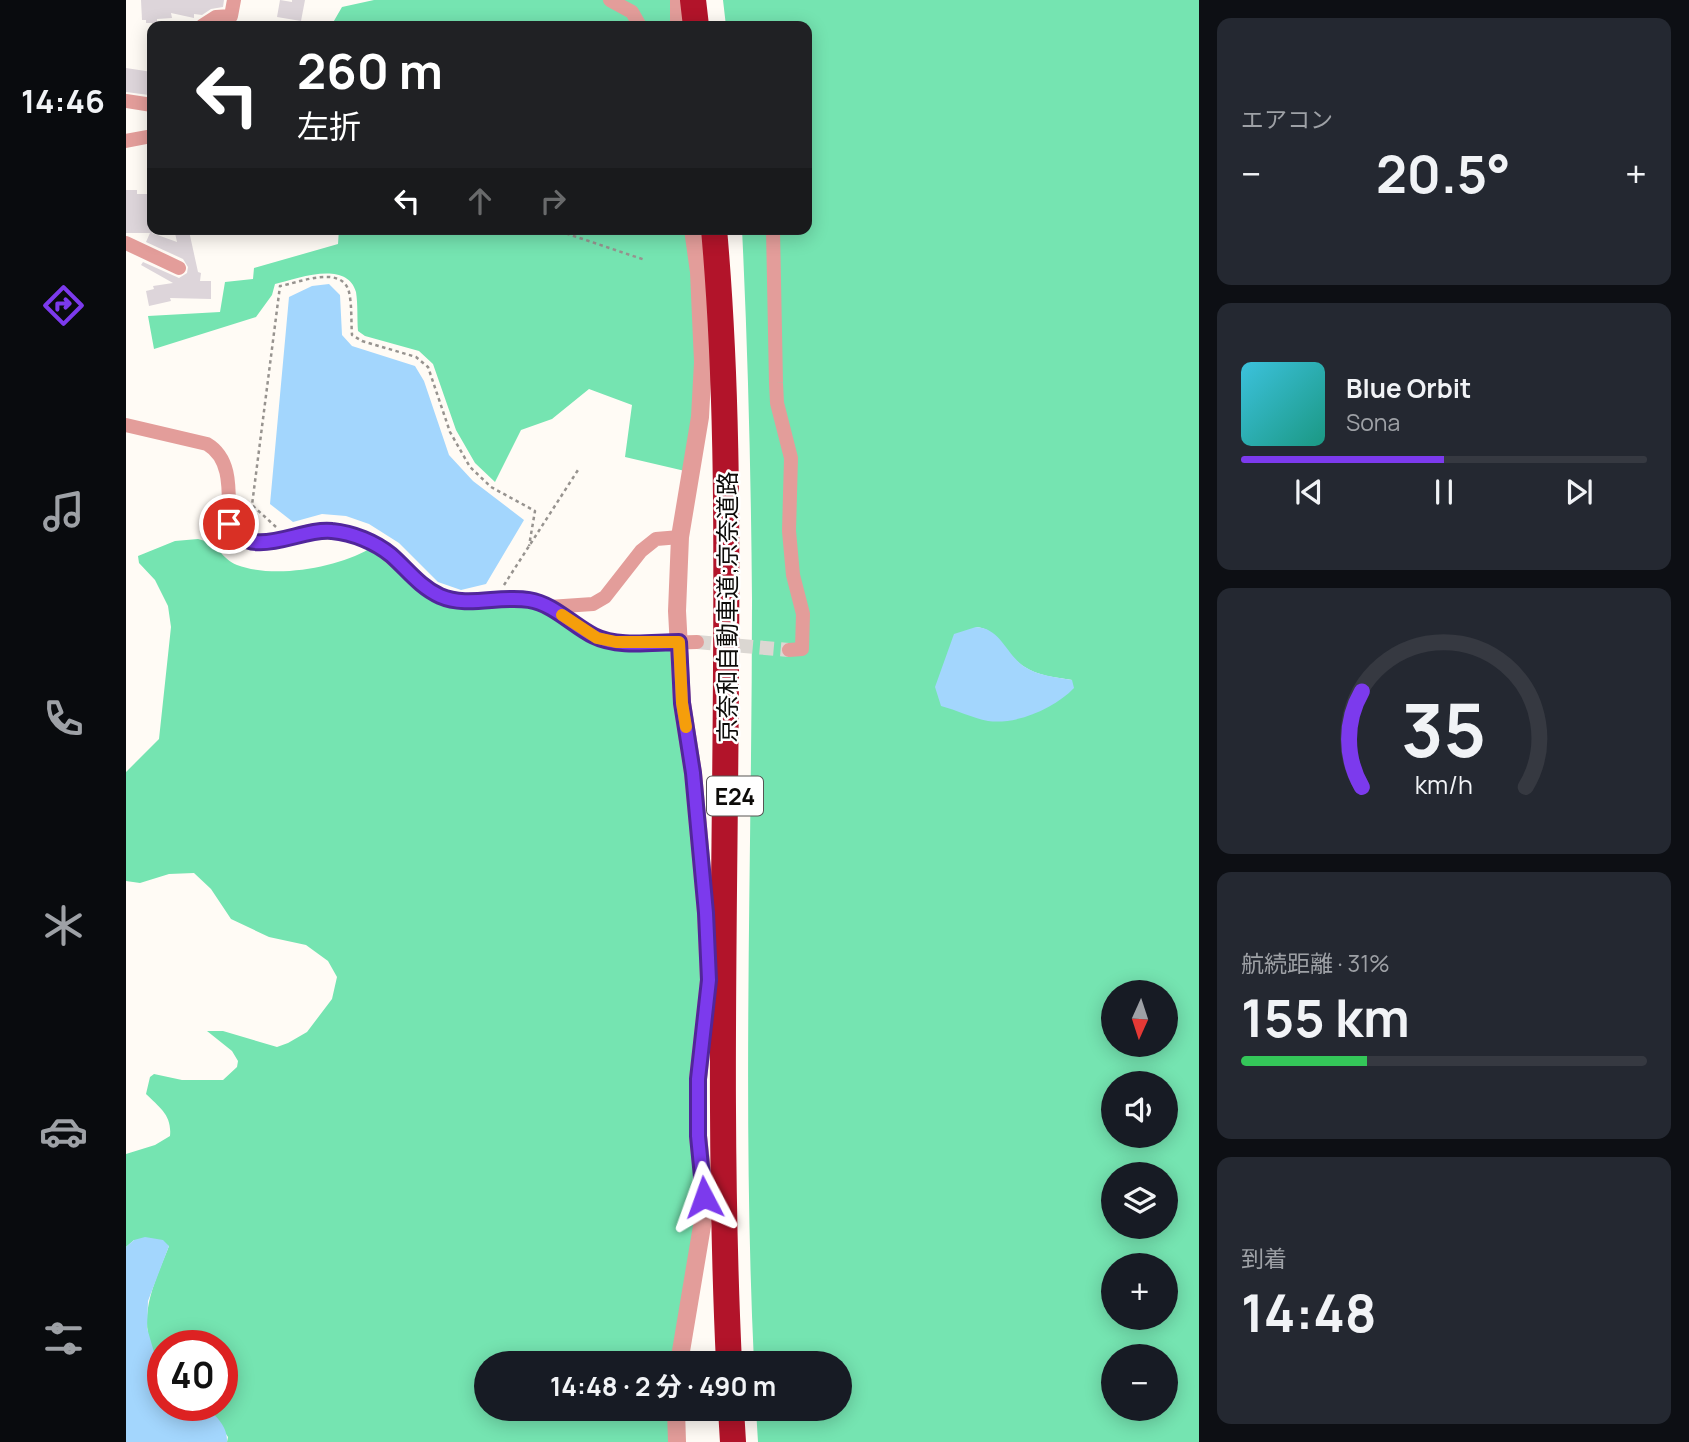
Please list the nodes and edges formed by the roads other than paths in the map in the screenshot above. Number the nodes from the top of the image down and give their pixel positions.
1 (234, 0) edge
2 (610, 0) edge
3 (679, 0) edge
4 (693, 0) edge
5 (708, 0) edge
6 (210, 21) edge
7 (636, 21) edge
8 (679, 21) edge
9 (695, 21) edge
10 (710, 21) edge
11 (126, 100) edge
12 (147, 104) edge
13 (147, 137) edge
14 (126, 141) edge
15 (694, 235) edge
16 (715, 235) edge
17 (727, 235) edge
18 (773, 235) edge
19 (126, 243) edge
20 (179, 268) dead end
21 (126, 425) edge
22 (680, 537) junction
23 (549, 607) junction
24 (679, 642) junction
25 (697, 642) tunnel mouth
26 (789, 650) dead end
27 (680, 1351) edge
28 (729, 1351) edge
29 (739, 1351) edge
30 (676, 1421) edge
31 (732, 1421) edge
32 (742, 1421) edge
33 (677, 1442) edge
34 (733, 1442) edge
35 (743, 1442) edge

1 - 6 street
2 - 7 street
3 - 8 street
4 - 9 highway
5 - 10 highway
11 - 12 street
13 - 14 street
15 - 22 street
16 - 28 highway, 京奈和自動車道;京奈道路 / E24
17 - 29 highway, 京奈和自動車道;京奈道路 / E24
18 - 26 street
19 - 20 street
21 - 23 street
22 - 23 street
22 - 24 street
23 - 24 street
24 - 25 street
24 - 27 street
30 - 33 street
31 - 34 highway
32 - 35 highway

